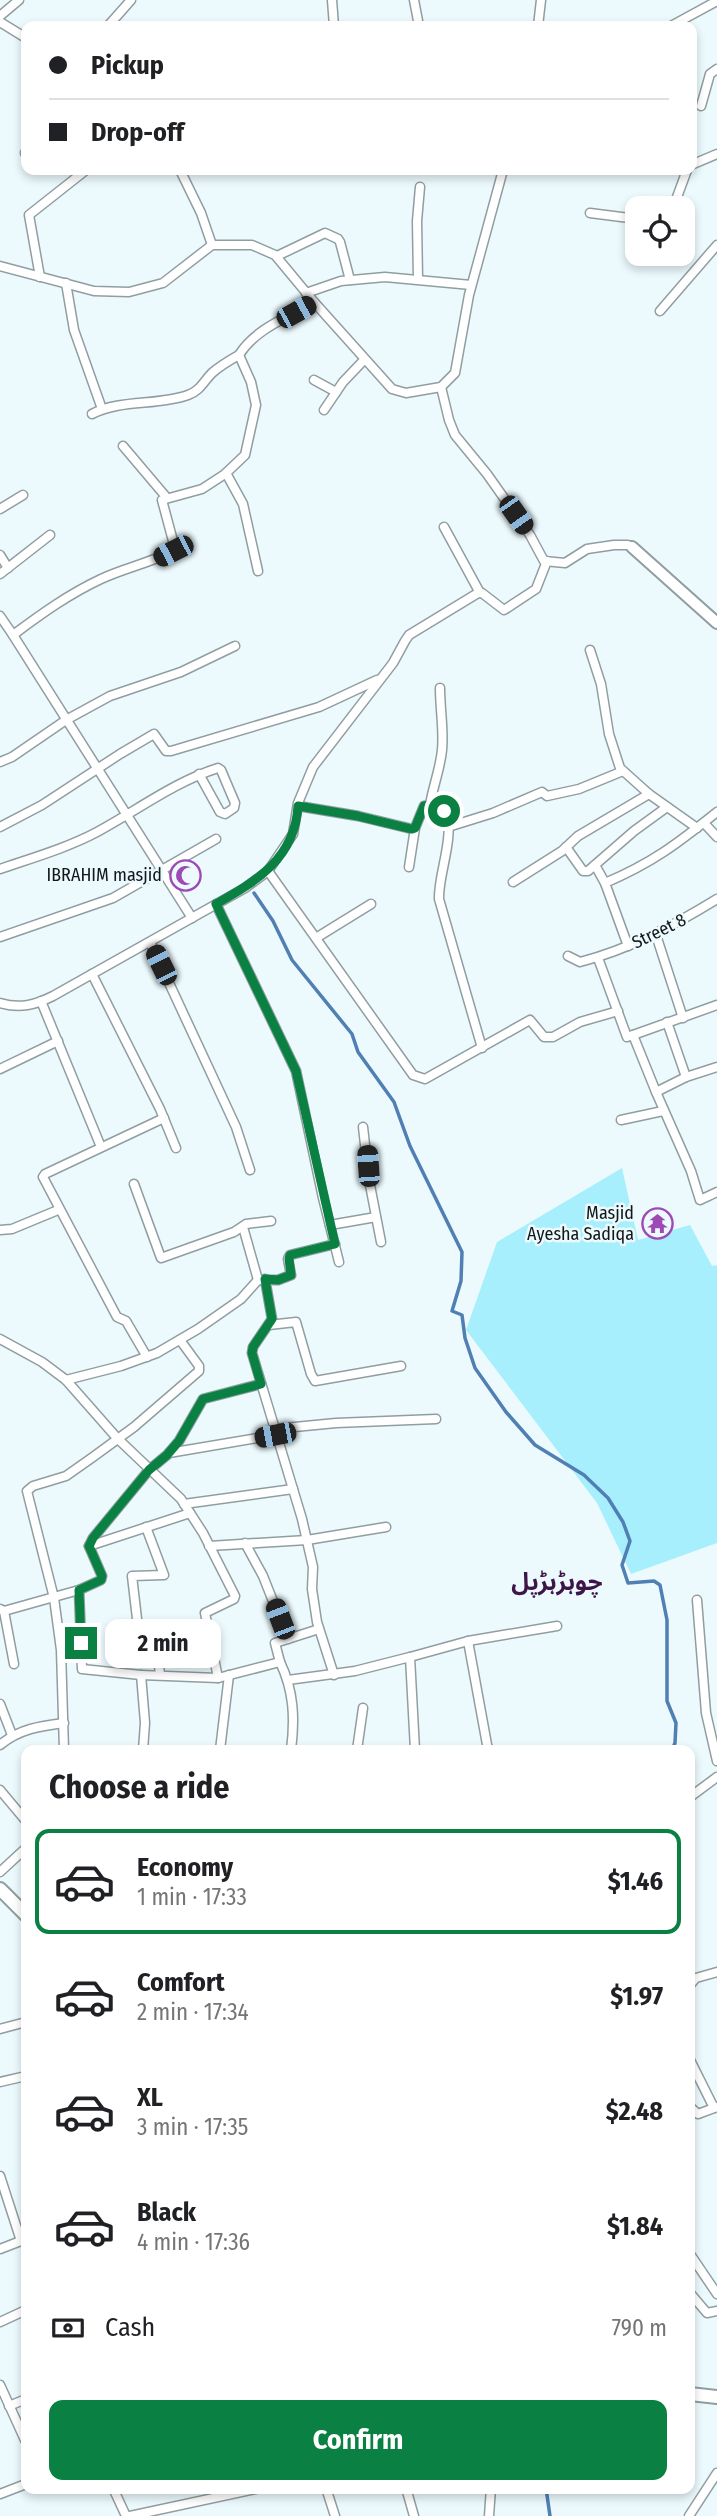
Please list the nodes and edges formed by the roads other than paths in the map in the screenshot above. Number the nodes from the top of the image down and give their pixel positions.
1 (19, 0) edge
2 (131, 0) edge
3 (332, 0) edge
4 (414, 0) edge
5 (541, 0) edge
6 (717, 1) edge
7 (0, 16) edge
8 (112, 21) edge
9 (334, 21) edge
10 (418, 21) edge
11 (539, 21) edge
12 (680, 21) edge
13 (0, 22) edge
14 (21, 35) edge
15 (717, 69) edge
16 (701, 106) dead end
17 (717, 154) edge
18 (697, 162) edge
19 (80, 175) edge
20 (182, 175) edge
21 (501, 175) edge
22 (685, 175) edge
23 (420, 187) dead end
24 (677, 196) edge
25 (590, 213) dead end
26 (625, 217) edge
27 (212, 245) junction
28 (717, 246) edge
29 (276, 256) junction
30 (0, 266) edge
31 (40, 277) junction
32 (418, 279) junction
33 (350, 280) junction
34 (66, 283) junction
35 (471, 285) junction
36 (306, 293) junction
37 (314, 302) junction
38 (660, 311) dead end
39 (239, 355) junction
40 (365, 360) junction
41 (314, 380) dead end
42 (441, 387) junction
43 (336, 391) junction
44 (102, 409) junction
45 (324, 410) dead end
46 (92, 414) dead end
47 (123, 446) dead end
48 (226, 473) junction
49 (23, 495) dead end
50 (167, 498) junction
51 (0, 509) edge
52 (444, 527) dead end
53 (50, 535) dead end
54 (632, 547) joint
55 (0, 555) edge
56 (547, 561) junction
57 (8, 568) junction
58 (258, 571) dead end
59 (0, 575) edge
60 (480, 593) junction
61 (0, 616) edge
62 (717, 623) edge
63 (13, 635) junction
64 (235, 646) dead end
65 (590, 650) dead end
66 (379, 679) junction
67 (440, 688) dead end
68 (66, 720) junction
69 (0, 762) edge
70 (98, 768) junction
71 (623, 771) junction
72 (199, 774) junction
73 (649, 794) junction
74 (430, 805) junction
75 (298, 806) junction
76 (667, 807) junction
77 (717, 813) edge
78 (127, 814) junction
79 (700, 826) junction
80 (0, 827) edge
81 (448, 827) junction
82 (415, 828) junction
83 (717, 837) edge
84 (216, 839) dead end
85 (566, 847) junction
86 (595, 865) junction
87 (409, 866) dead end
88 (0, 869) edge
89 (162, 871) junction
90 (268, 871) junction
91 (513, 882) dead end
92 (605, 883) junction
93 (717, 899) edge
94 (216, 904) junction
95 (371, 904) dead end
96 (192, 918) junction
97 (656, 935) junction
98 (0, 937) edge
99 (316, 938) junction
100 (150, 942) junction
101 (628, 946) junction
102 (568, 956) dead end
103 (598, 958) junction
104 (92, 974) junction
105 (41, 1002) junction
106 (0, 1003) edge
107 (717, 1005) edge
108 (618, 1011) junction
109 (682, 1018) junction
110 (667, 1022) junction
111 (633, 1035) junction
112 (58, 1041) junction
113 (482, 1048) junction
114 (717, 1066) edge
115 (0, 1069) edge
116 (686, 1077) junction
117 (656, 1092) junction
118 (663, 1111) junction
119 (163, 1118) junction
120 (621, 1121) dead end
121 (363, 1127) dead end
122 (101, 1147) junction
123 (176, 1148) dead end
124 (250, 1170) dead end
125 (134, 1184) dead end
126 (717, 1192) edge
127 (58, 1210) junction
128 (376, 1217) junction
129 (271, 1221) dead end
130 (330, 1225) junction
131 (243, 1227) junction
132 (0, 1230) edge
133 (381, 1242) dead end
134 (335, 1244) junction
135 (339, 1262) dead end
136 (261, 1280) junction
137 (269, 1325) junction
138 (0, 1339) edge
139 (180, 1340) junction
140 (147, 1357) junction
141 (401, 1366) dead end
142 (66, 1380) junction
143 (261, 1384) junction
144 (436, 1419) dead end
145 (275, 1432) junction
146 (117, 1438) junction
147 (169, 1454) junction
148 (149, 1470) junction
149 (293, 1489) junction
150 (184, 1504) junction
151 (190, 1513) junction
152 (146, 1527) junction
153 (386, 1527) dead end
154 (307, 1540) junction
155 (245, 1544) junction
156 (89, 1546) junction
157 (209, 1546) junction
158 (79, 1590) junction
159 (54, 1598) junction
160 (697, 1600) dead end
161 (2, 1610) edge
162 (557, 1626) dead end
163 (319, 1629) junction
164 (288, 1639) junction
165 (468, 1641) junction
166 (410, 1657) junction
167 (280, 1662) junction
168 (14, 1664) dead end
169 (141, 1675) junction
170 (160, 1675) junction
171 (229, 1675) junction
172 (334, 1675) junction
173 (218, 1678) junction
174 (288, 1680) junction
175 (0, 1704) edge
176 (363, 1708) dead end
177 (64, 1723) junction
178 (12, 1735) junction
179 (0, 1745) edge
180 (64, 1745) edge
181 (143, 1745) edge
182 (221, 1745) edge
183 (292, 1745) edge
184 (358, 1745) edge
185 (415, 1745) edge
186 (487, 1745) edge
187 (717, 1761) edge
188 (717, 1777) edge
189 (0, 1790) edge
190 (695, 1793) edge
191 (21, 1815) edge
192 (21, 1853) edge
193 (0, 1872) edge
194 (0, 1889) edge
195 (21, 1910) edge
196 (717, 1972) edge
197 (695, 1979) edge
198 (21, 2023) edge
199 (0, 2029) edge
200 (695, 2069) edge
201 (21, 2078) edge
202 (0, 2082) edge
203 (715, 2107) edge
204 (695, 2111) edge
205 (0, 2178) edge
206 (21, 2232) edge
207 (21, 2241) edge
208 (0, 2249) edge
209 (695, 2261) edge
210 (717, 2294) edge
211 (695, 2299) edge
212 (717, 2311) edge
213 (21, 2312) edge
214 (0, 2322) edge
215 (0, 2385) edge
216 (695, 2395) edge
217 (717, 2397) edge
218 (21, 2401) edge
219 (9, 2406) junction
220 (21, 2432) edge
221 (717, 2473) edge
222 (21, 2486) edge
223 (0, 2494) edge
224 (116, 2494) edge
225 (232, 2494) edge
226 (328, 2494) edge
227 (408, 2494) edge
228 (491, 2494) edge
229 (128, 2516) edge
230 (335, 2516) edge
231 (414, 2516) edge
232 (489, 2516) edge
233 (689, 2516) edge

1 - 7 street
2 - 8 street
3 - 9 street
4 - 10 street
5 - 11 street
6 - 12 street
13 - 14 street
15 - 16 street
17 - 18 street
19 - 31 street
20 - 27 street
21 - 35 street
22 - 24 street
23 - 32 street
25 - 26 street
27 - 29 street
27 - 34 street
28 - 38 street
29 - 33 street
29 - 36 street
30 - 31 street
31 - 34 street
32 - 33 street
32 - 35 street
33 - 36 street
34 - 44 street
35 - 42 street
36 - 37 street
37 - 39 street
37 - 40 street
39 - 44 street
39 - 48 street
40 - 42 street
40 - 43 street
41 - 43 street
42 - 56 street
43 - 45 street
44 - 46 street
47 - 50 street
48 - 50 street
48 - 58 street
49 - 51 street
50 - 63 street
52 - 60 street
53 - 57 street
54 - 56 street
54 - 62 street
55 - 57 street
56 - 60 street
57 - 59 street
60 - 66 street
61 - 63 street
63 - 68 street
64 - 68 street
65 - 71 street
66 - 70 street
66 - 75 street
67 - 74 street
68 - 69 street
68 - 70 street
70 - 78 street
70 - 80 street
71 - 73 street
71 - 81 street
72 - 72 street
72 - 78 street
73 - 76 street
73 - 85 street
74 - 81 street
74 - 82 street
75 - 82 street
75 - 90 street
76 - 79 street
76 - 86 street
77 - 79 street
78 - 88 street
78 - 89 street
79 - 83 street
79 - 92 street
81 - 113 street
82 - 87 street
84 - 89 street
85 - 86 street
85 - 91 street
86 - 92 street
89 - 96 street
89 - 98 street
90 - 94 street
90 - 99 street
92 - 101 street
93 - 97 street, Street 8
94 - 96 street
94 - 130 street
95 - 99 street
96 - 100 street
97 - 101 street, Street 8
97 - 109 street
99 - 113 street
100 - 104 street
100 - 124 street
101 - 103 street, Street 8
102 - 103 street
103 - 108 street
104 - 105 street
104 - 119 street
105 - 106 street
105 - 112 street
107 - 109 street
108 - 111 street
108 - 113 street
109 - 110 street
110 - 111 street
110 - 116 street
111 - 117 street
112 - 115 street
112 - 122 street
114 - 116 street
116 - 117 street
117 - 118 street
118 - 120 street
118 - 126 street
119 - 122 street
119 - 123 street
121 - 128 street
122 - 127 street
125 - 131 street
127 - 132 street
127 - 140 street
128 - 130 street
128 - 133 street
129 - 131 street
130 - 134 street
131 - 136 street
134 - 135 street
134 - 136 street
136 - 137 street
136 - 139 street
137 - 141 street
137 - 143 street
138 - 142 street
139 - 140 street
139 - 146 street
140 - 142 street
142 - 146 street
143 - 145 street
143 - 147 street
144 - 145 street
145 - 147 street
145 - 149 street
146 - 148 street
146 - 159 street
147 - 148 street
148 - 150 street
148 - 156 street
149 - 150 street
149 - 154 street
150 - 151 street
151 - 152 street
151 - 157 street
152 - 156 street
152 - 170 street
153 - 154 street
154 - 155 street
154 - 163 street
155 - 157 street
155 - 164 street
156 - 158 street
157 - 173 street
158 - 159 street
158 - 169 street
159 - 161 street
159 - 177 street
160 - 187 street
161 - 168 street
162 - 165 street
163 - 164 street
163 - 172 street
164 - 167 street
165 - 166 street
165 - 186 street
166 - 172 street
166 - 185 street
167 - 171 street
167 - 174 street
169 - 170 street
169 - 181 street
170 - 173 street
171 - 173 street
171 - 182 street
172 - 174 street
174 - 183 street
175 - 178 street
176 - 184 street
177 - 178 street
177 - 180 street
178 - 179 street
188 - 190 street
189 - 191 street
192 - 193 street
194 - 195 main road
196 - 197 street
198 - 199 street
200 - 203 street
201 - 202 street
203 - 204 street
205 - 206 street
207 - 208 street
209 - 210 street
211 - 212 street
213 - 214 street
215 - 219 street
216 - 217 main road
218 - 219 street
219 - 220 street
221 - 233 street
222 - 223 street
224 - 229 street
225 - 229 street
226 - 230 street
227 - 231 street
228 - 232 street

